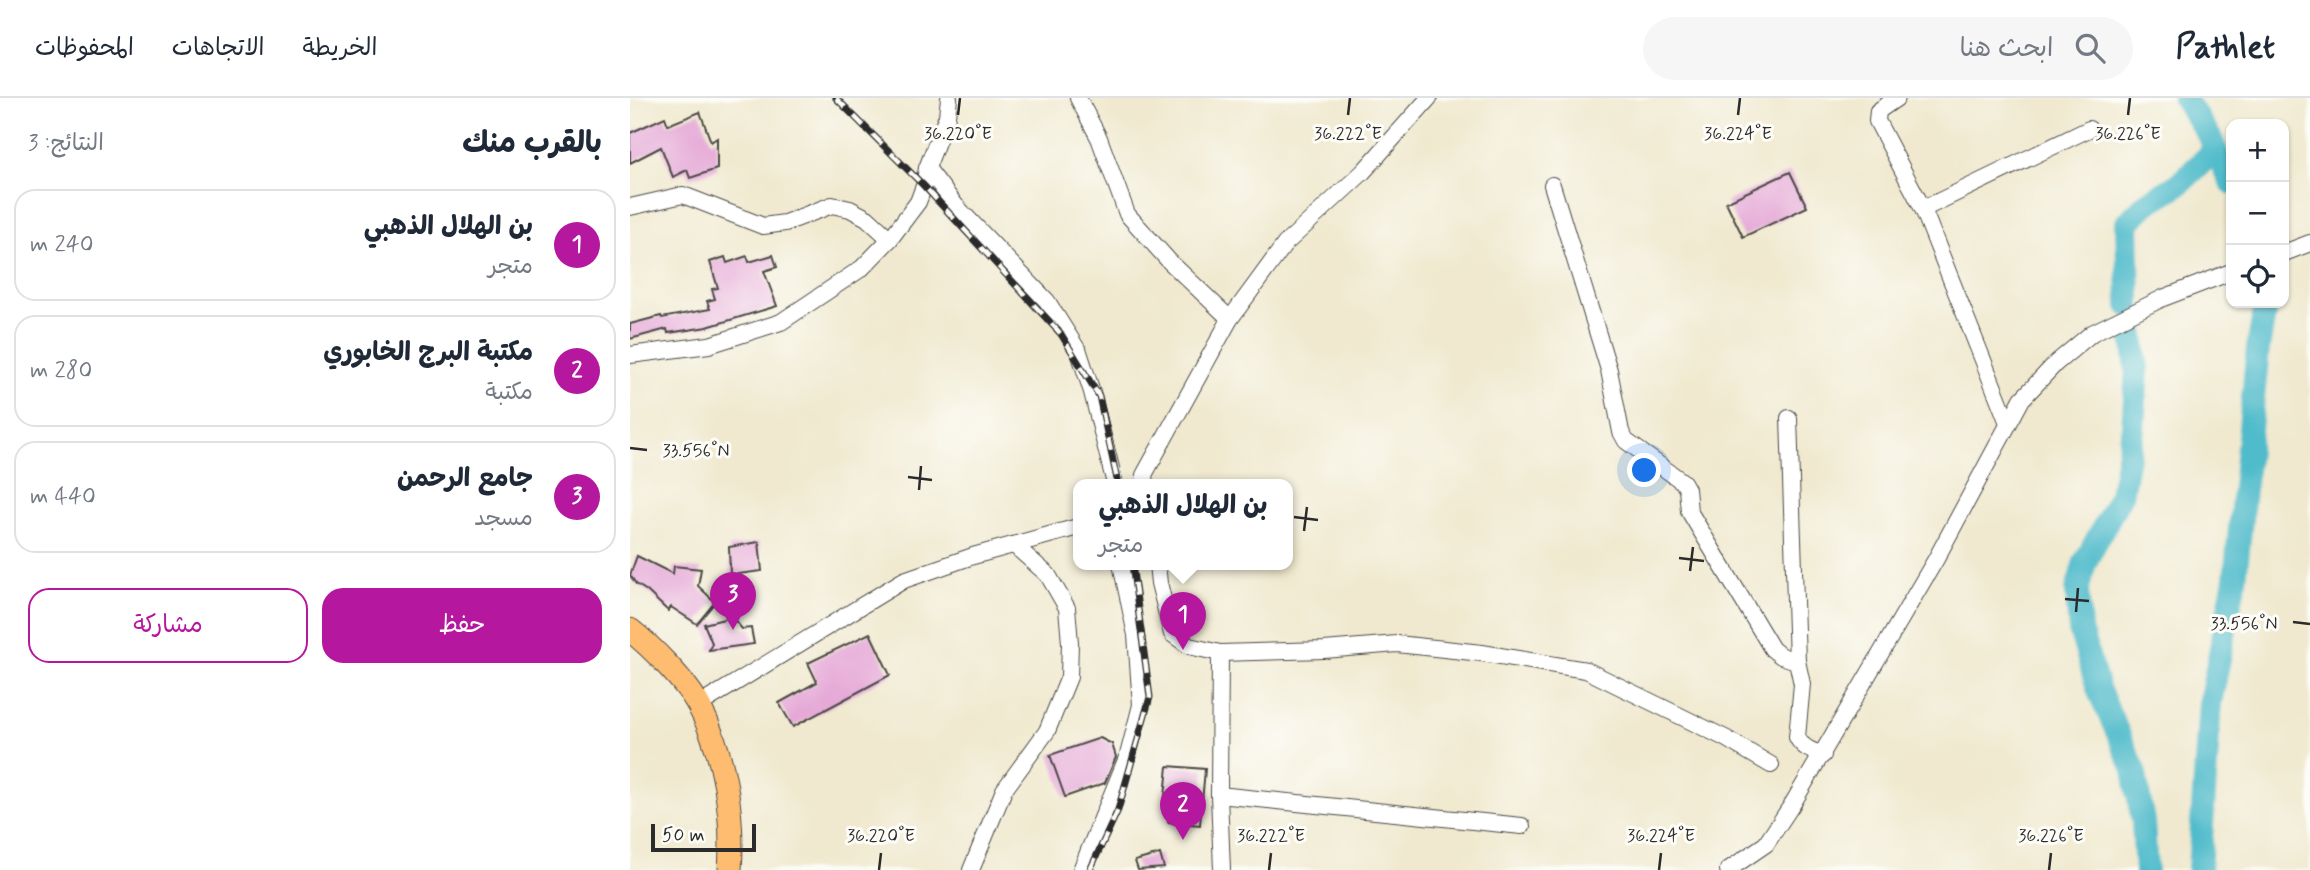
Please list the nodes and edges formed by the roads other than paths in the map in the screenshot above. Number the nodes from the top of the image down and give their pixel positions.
1 (949, 98) edge
2 (1078, 98) edge
3 (1429, 98) edge
4 (1897, 98) edge
5 (2089, 129) dead end
6 (927, 167) junction
7 (1552, 185) dead end
8 (630, 207) edge
9 (1923, 209) junction
10 (890, 239) junction
11 (2310, 243) edge
12 (2289, 251) edge
13 (2226, 274) edge
14 (1230, 319) junction
15 (630, 355) edge
16 (1789, 418) dead end
17 (2008, 423) junction
18 (1114, 479) edge
19 (1143, 479) edge
20 (1073, 528) edge
21 (1014, 545) junction
22 (1122, 570) edge
23 (1158, 570) edge
24 (630, 630) edge
25 (1220, 653) junction
26 (1797, 661) junction
27 (698, 705) junction
28 (1823, 755) junction
29 (1771, 765) dead end
30 (1219, 795) junction
31 (1522, 826) dead end
32 (730, 870) edge
33 (971, 870) edge
34 (1081, 870) edge
35 (1222, 870) edge
36 (1728, 870) edge

1 - 6 street
2 - 14 street
3 - 14 street
4 - 9 street
5 - 9 street
6 - 10 street
6 - 18 street
7 - 26 street
8 - 10 street
9 - 17 street
10 - 15 street
11 - 12 street
13 - 17 street
14 - 19 street
16 - 26 street
17 - 28 street
20 - 21 street
21 - 27 street
21 - 33 street
22 - 34 street
23 - 25 street
24 - 27 main road
25 - 29 street
25 - 30 street
26 - 28 street
27 - 32 main road
28 - 36 street
30 - 31 street
30 - 35 street

